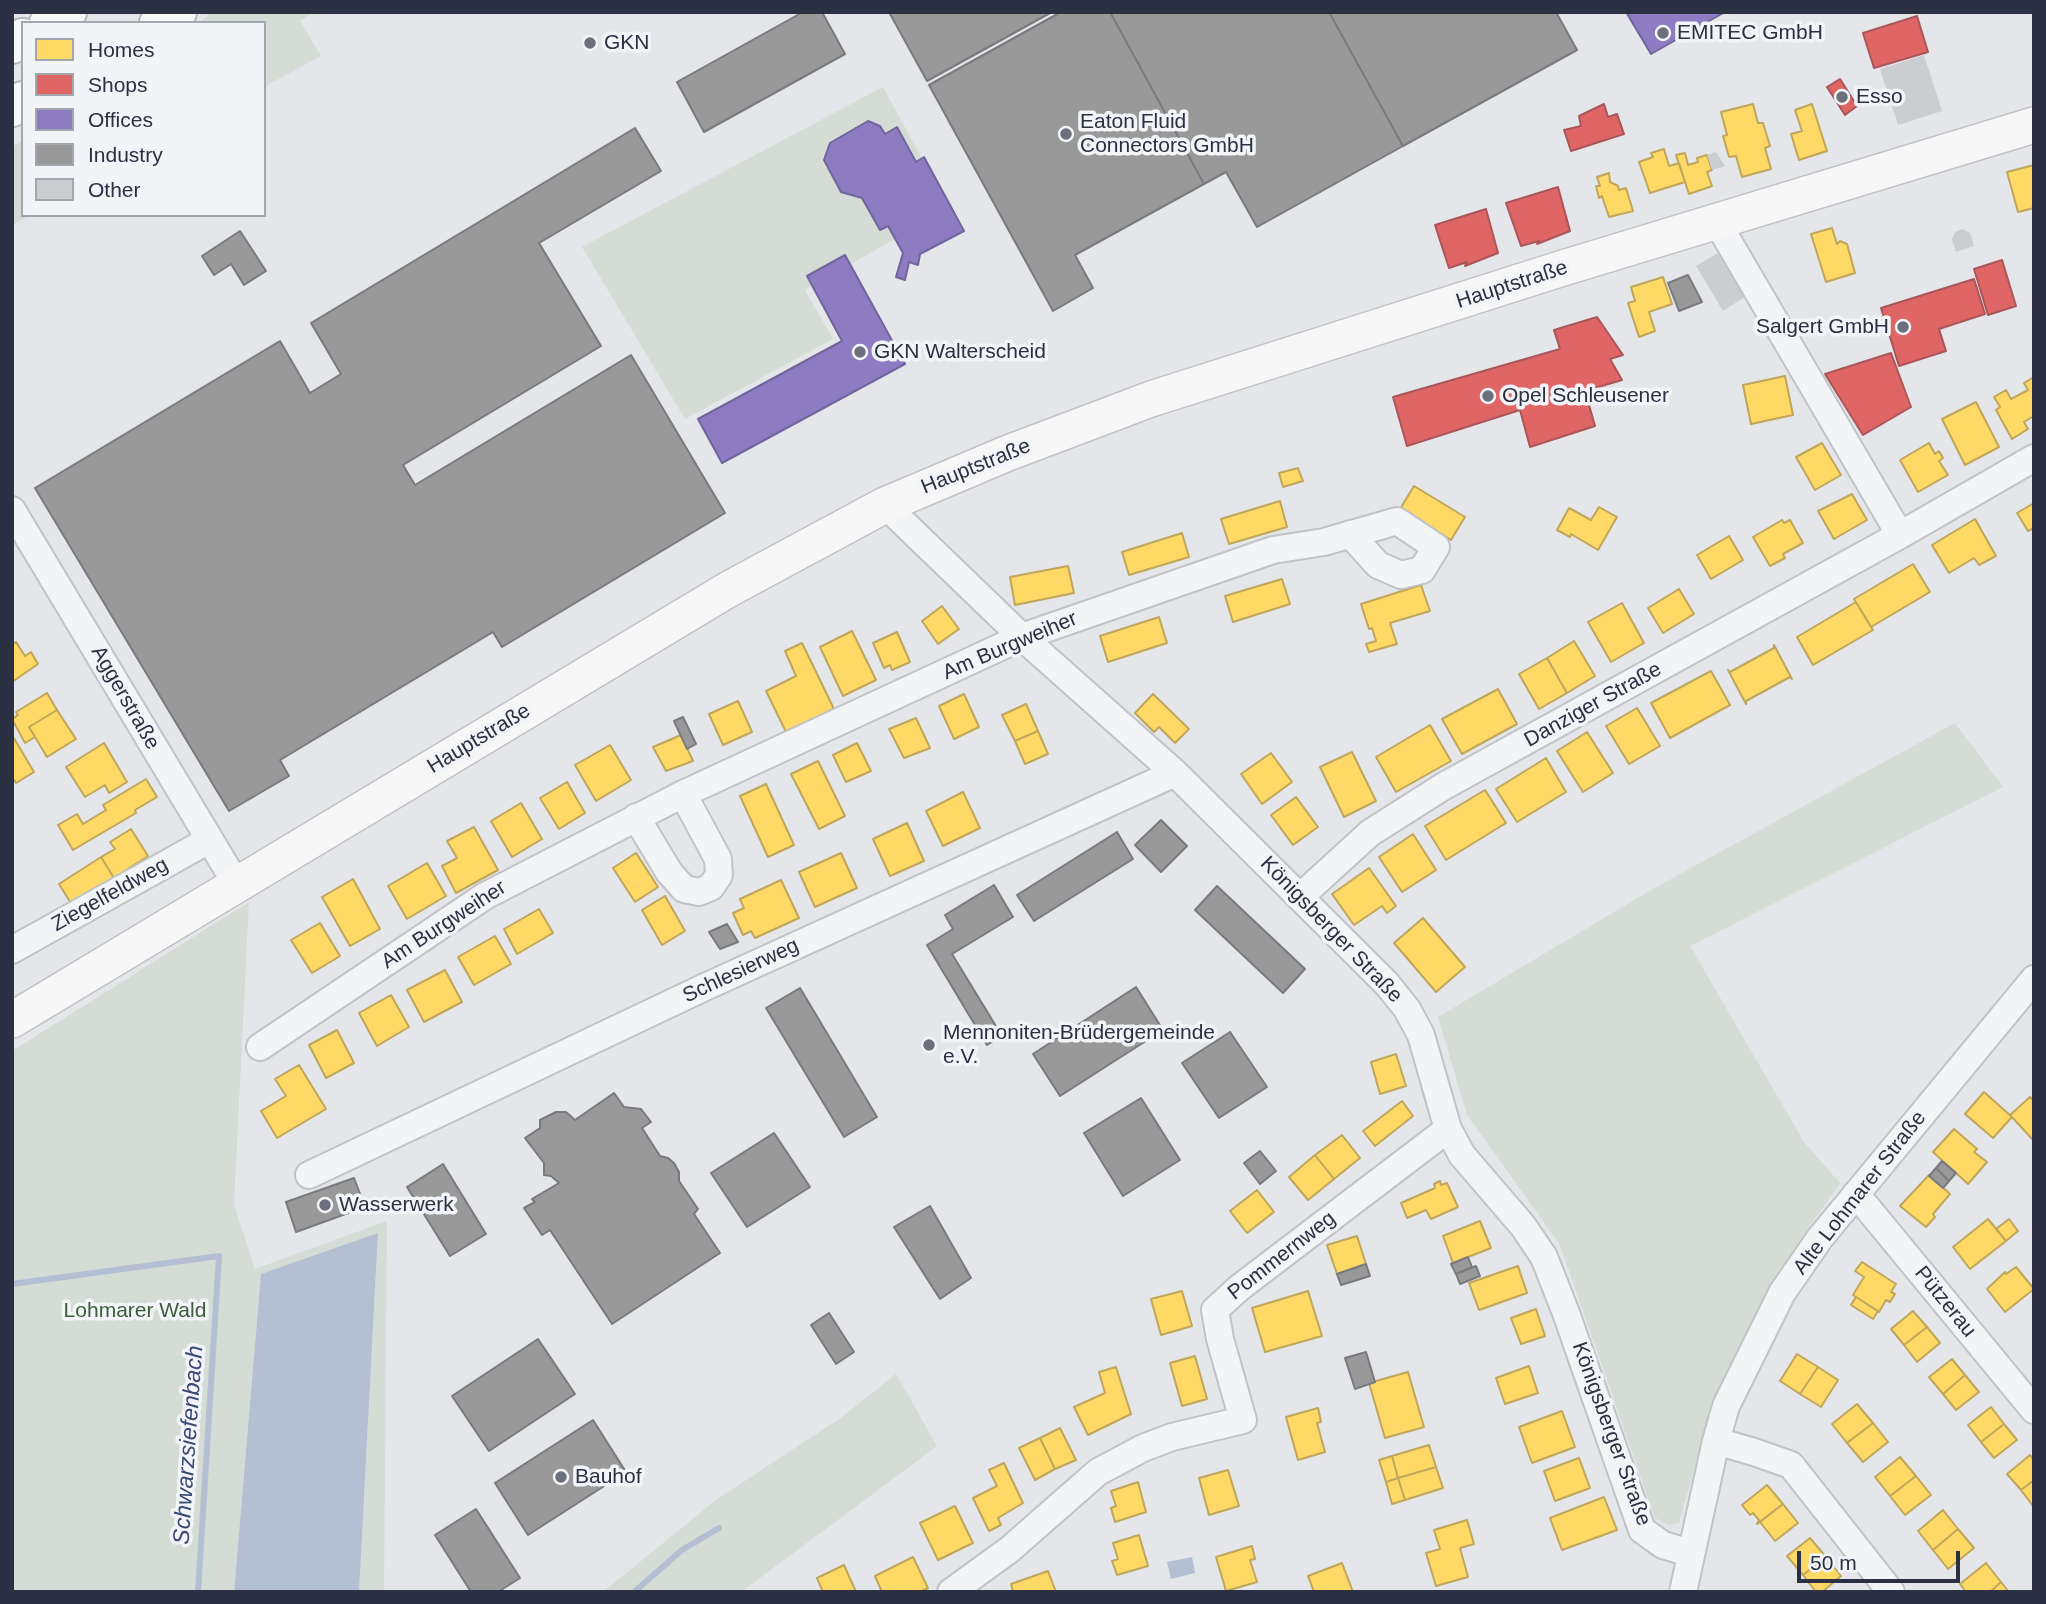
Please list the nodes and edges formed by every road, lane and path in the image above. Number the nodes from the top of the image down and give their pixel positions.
1 (2034, 125) edge
2 (1717, 222) junction
3 (2034, 458) edge
4 (885, 505) junction
5 (12, 510) edge
6 (1350, 534) dead end
7 (1900, 535) junction
8 (1021, 637) junction
9 (1175, 773) junction
10 (683, 794) junction
11 (636, 817) junction
12 (209, 840) junction
13 (237, 885) junction
14 (1301, 896) junction
15 (12, 950) edge
16 (2034, 979) edge
17 (12, 1020) edge
18 (260, 1047) dead end
19 (1448, 1129) junction
20 (309, 1175) dead end
21 (1856, 1194) junction
22 (2034, 1410) edge
23 (1716, 1441) junction
24 (1690, 1553) junction
25 (951, 1592) edge
26 (1684, 1592) edge
27 (1891, 1592) edge

1 - 2 main road, Hauptstraße
2 - 4 main road, Hauptstraße
2 - 7 street
3 - 7 street, Danziger Straße
4 - 8 street, Königsberger Straße
4 - 13 main road, Hauptstraße
5 - 12 street, Aggerstraße
6 - 8 street, Am Burgweiher
7 - 14 street, Danziger Straße
8 - 9 street, Königsberger Straße
8 - 10 street, Am Burgweiher
9 - 14 street, Königsberger Straße
9 - 20 street, Schlesierweg
10 - 11 street, Am Burgweiher
10 - 11 street
11 - 18 street, Am Burgweiher
12 - 13 street, Aggerstraße
12 - 15 street, Ziegelfeldweg
13 - 17 main road, Hauptstraße
14 - 19 street, Königsberger Straße
16 - 21 street, Alte Lohmarer Straße
19 - 24 street, Königsberger Straße
19 - 25 street, Pommernweg
21 - 22 street, Pützerau
21 - 23 street, Alte Lohmarer Straße
23 - 24 street, Alte Lohmarer Straße
23 - 27 street
24 - 26 street, Alte Lohmarer Straße

